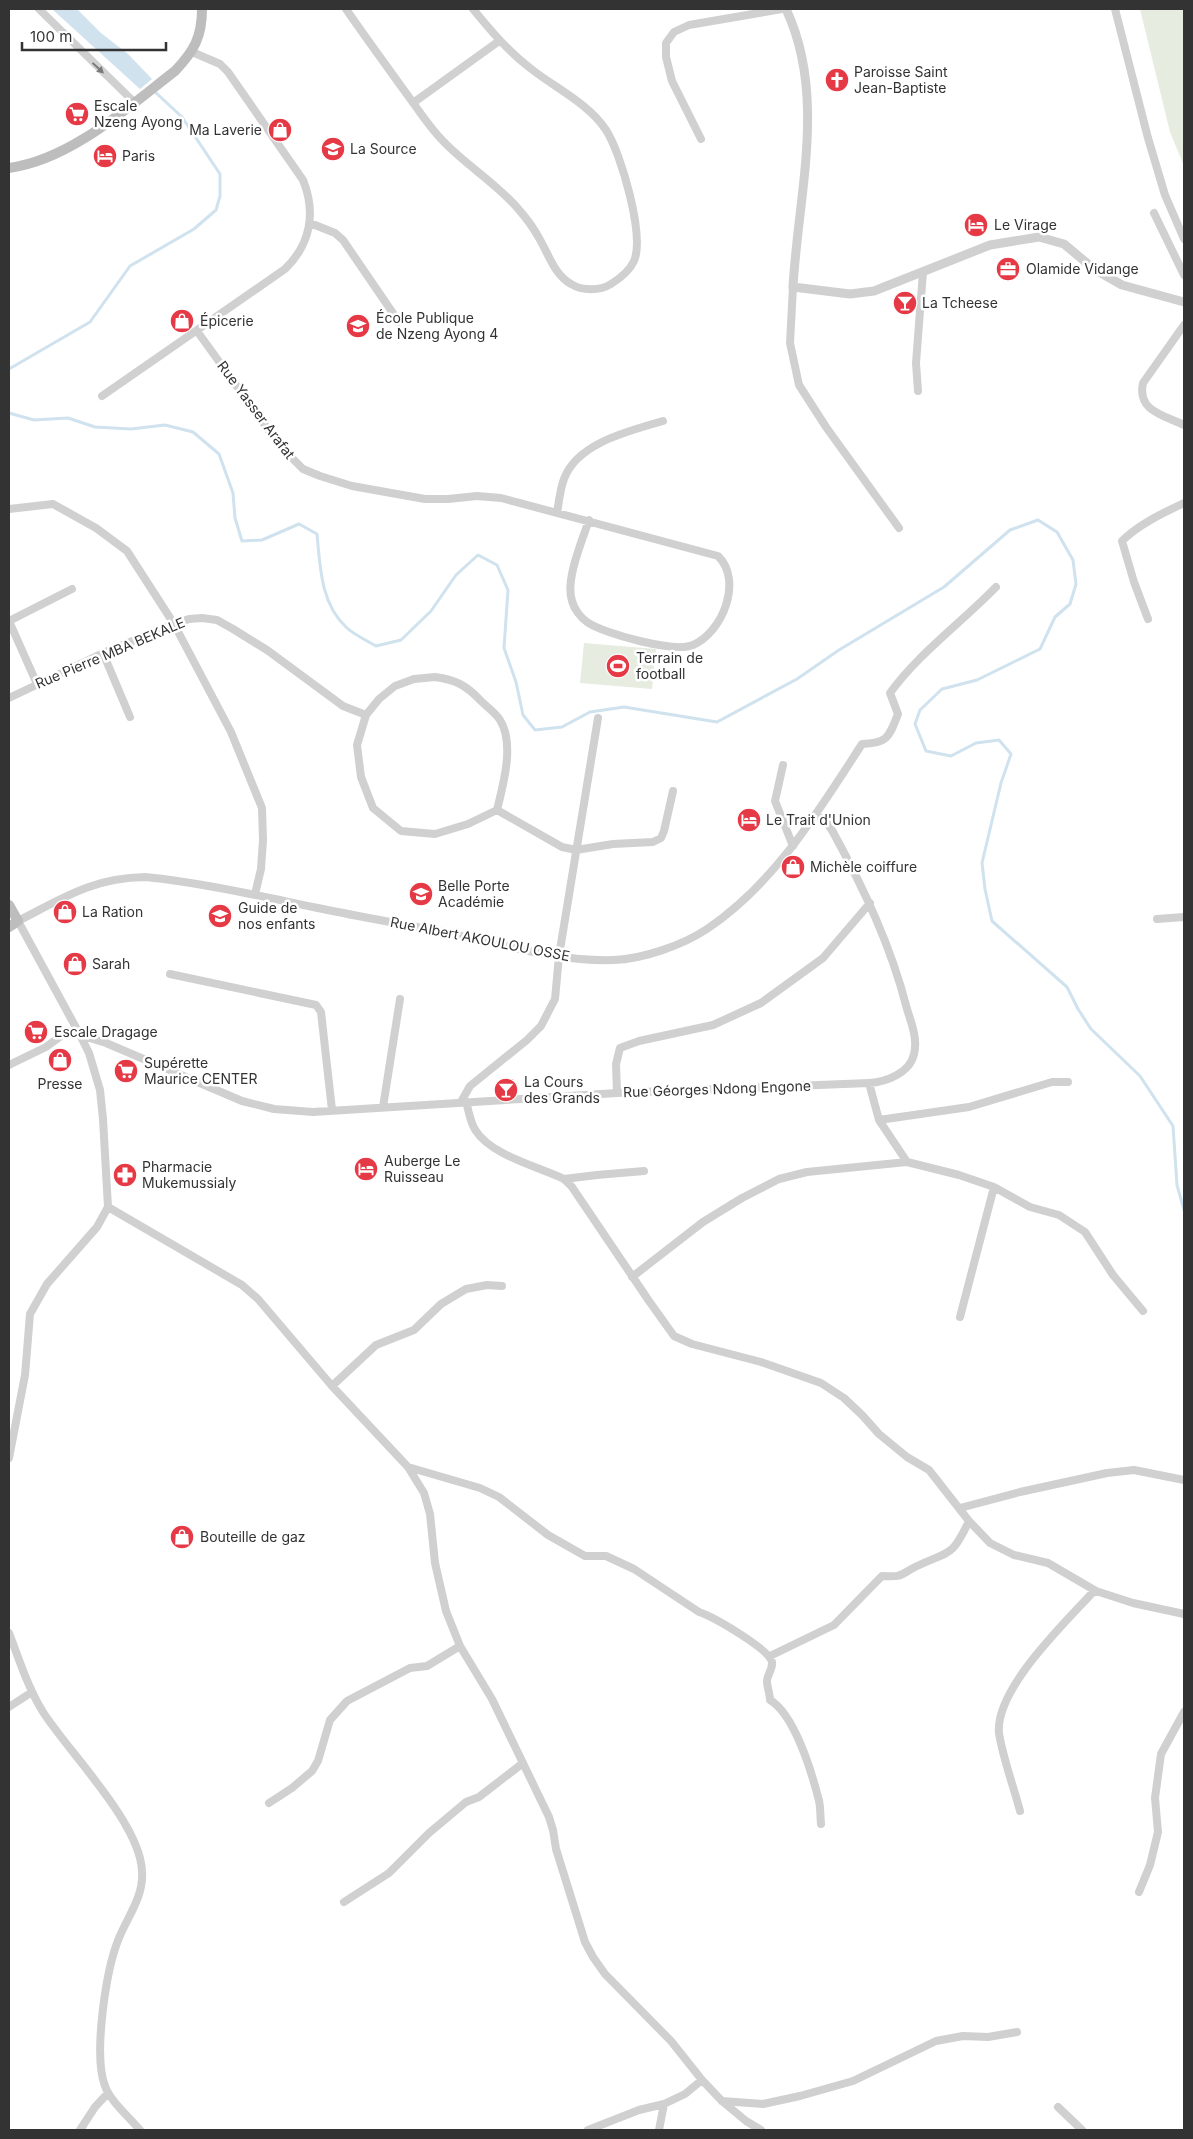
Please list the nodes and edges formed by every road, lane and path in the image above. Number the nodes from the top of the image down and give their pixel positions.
1 (39, 9) edge
2 (202, 9) edge
3 (346, 9) edge
4 (473, 9) edge
5 (782, 9) edge
6 (786, 9) edge
7 (1114, 9) edge
8 (499, 41) junction
9 (192, 52) junction
10 (136, 100) junction
11 (413, 102) junction
12 (701, 139) dead end
13 (9, 168) edge
14 (1154, 213) dead end
15 (310, 223) junction
16 (1184, 239) edge
17 (923, 272) junction
18 (1184, 275) edge
19 (793, 286) junction
20 (1184, 302) edge
21 (399, 322) dead end
22 (1184, 325) edge
23 (197, 331) junction
24 (918, 391) dead end
25 (102, 396) dead end
26 (663, 421) dead end
27 (1184, 425) edge
28 (1184, 503) edge
29 (9, 509) edge
30 (557, 513) junction
31 (589, 520) junction
32 (899, 528) dead end
33 (996, 587) dead end
34 (72, 588) dead end
35 (1148, 619) dead end
36 (9, 621) edge
37 (174, 624) junction
38 (103, 654) junction
39 (37, 684) junction
40 (9, 698) edge
41 (366, 715) junction
42 (130, 717) dead end
43 (598, 718) dead end
44 (783, 765) dead end
45 (673, 791) dead end
46 (497, 810) junction
47 (816, 814) junction
48 (792, 846) junction
49 (576, 850) junction
50 (255, 894) junction
51 (870, 903) junction
52 (9, 905) edge
53 (1184, 917) edge
54 (1157, 919) dead end
55 (18, 921) junction
56 (9, 927) edge
57 (559, 956) junction
58 (170, 974) dead end
59 (400, 998) dead end
60 (80, 1035) junction
61 (9, 1065) edge
62 (1068, 1082) dead end
63 (869, 1083) junction
64 (617, 1093) junction
65 (463, 1102) junction
66 (383, 1107) junction
67 (332, 1110) junction
68 (879, 1120) junction
69 (907, 1162) junction
70 (644, 1171) dead end
71 (564, 1179) junction
72 (994, 1187) junction
73 (108, 1207) junction
74 (632, 1277) junction
75 (502, 1286) dead end
76 (1143, 1311) dead end
77 (960, 1317) dead end
78 (332, 1386) junction
79 (9, 1458) edge
80 (408, 1467) junction
81 (1184, 1480) edge
82 (960, 1508) junction
83 (969, 1521) junction
84 (1096, 1591) junction
85 (1184, 1614) edge
86 (9, 1633) edge
87 (460, 1646) junction
88 (770, 1656) junction
89 (32, 1692) junction
90 (9, 1707) edge
91 (1184, 1712) edge
92 (523, 1763) junction
93 (268, 1803) dead end
94 (1020, 1811) dead end
95 (821, 1824) dead end
96 (1139, 1892) dead end
97 (344, 1902) dead end
98 (1017, 2032) dead end
99 (702, 2080) junction
100 (108, 2093) junction
101 (722, 2102) junction
102 (664, 2104) junction
103 (1058, 2107) dead end
104 (80, 2130) edge
105 (140, 2130) edge
106 (588, 2130) edge
107 (659, 2130) edge
108 (761, 2130) edge
109 (1082, 2130) edge

1 -> 10 street
2 - 9 main road
3 - 11 street
4 - 8 street
5 - 12 street
6 - 19 street
7 - 16 street
8 - 11 street
8 - 11 street
9 - 10 main road
9 - 15 street
10 - 13 main road
14 - 18 street
15 - 21 street
15 - 23 street
17 - 19 street
17 - 20 street
17 - 24 street
19 - 32 street
22 - 27 street
23 - 25 street
23 - 30 street, Rue Yasser Arafat
26 - 30 street
28 - 35 street
29 - 37 street
30 - 31 street, Rue Yasser Arafat
31 - 31 street, Rue Yasser Arafat
33 - 47 street, Rue Albert AKOULOU OSSE
34 - 36 street
36 - 39 street
37 - 38 street, Rue Pierre MBA BEKALE
37 - 41 street, Rue Pierre MBA BEKALE
37 - 50 street
38 - 39 street, Rue Pierre MBA BEKALE
38 - 42 street
39 - 40 street, Rue Pierre MBA BEKALE
41 - 46 street
41 - 46 street
43 - 49 street
44 - 48 street
45 - 49 street
46 - 49 street
47 - 48 street, Rue Albert AKOULOU OSSE
47 - 51 street, Rue Géorges Ndong Engone
48 - 57 street, Rue Albert AKOULOU OSSE
49 - 57 street
50 - 55 street, Rue Albert AKOULOU OSSE
50 - 57 street, Rue Albert AKOULOU OSSE
51 - 63 street, Rue Géorges Ndong Engone
51 - 64 street
52 - 55 main road
53 - 54 street
55 - 56 main road
55 - 60 street
57 - 65 street
58 - 67 street
59 - 66 street
60 - 61 street
60 - 67 street, Rue Géorges Ndong Engone
60 - 73 street
62 - 68 street
63 - 64 street, Rue Géorges Ndong Engone
63 - 68 street
64 - 65 street, Rue Géorges Ndong Engone
65 - 66 street, Rue Géorges Ndong Engone
65 - 71 street
66 - 67 street, Rue Géorges Ndong Engone
68 - 69 street
69 - 72 street
69 - 74 street
70 - 71 street
71 - 74 street
72 - 76 street
72 - 77 street
73 - 78 street
73 - 79 street
74 - 82 street
75 - 78 street
78 - 80 street
80 - 87 street
80 - 88 street
81 - 82 street
82 - 83 street
83 - 84 street
83 - 88 street
84 - 85 street
84 - 94 street
86 - 89 street
87 - 92 street
87 - 93 street
88 - 95 street
89 - 90 street
89 - 100 street
91 - 96 street
92 - 97 street
92 - 99 street
98 - 101 street
99 - 101 street
99 - 102 street
100 - 104 street
100 - 105 street
101 - 108 street
102 - 106 street
102 - 107 street
103 - 109 street

